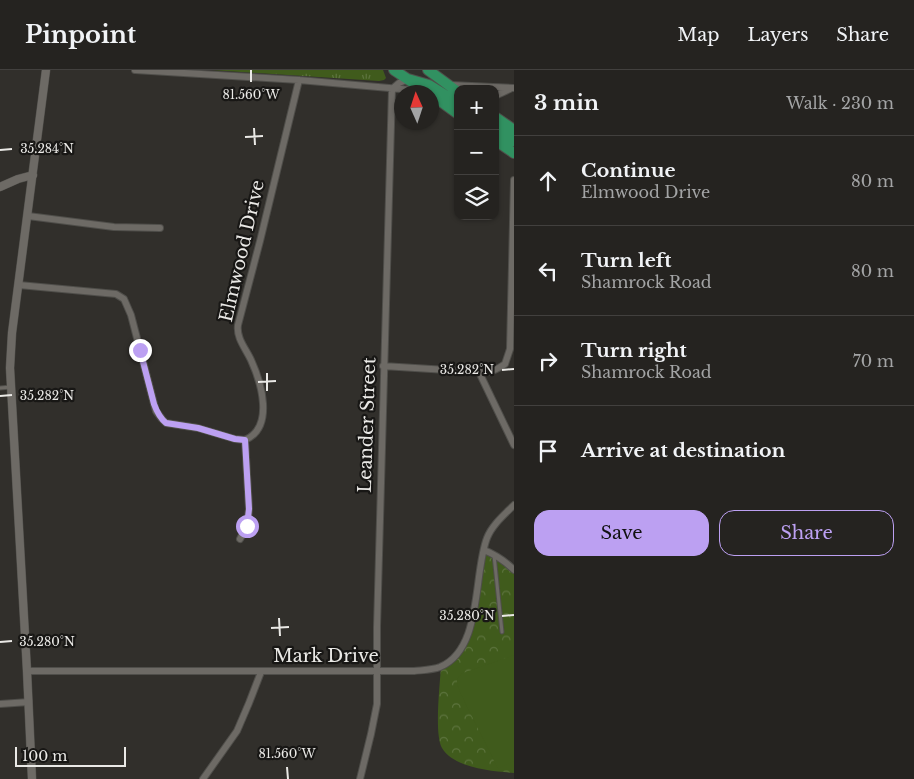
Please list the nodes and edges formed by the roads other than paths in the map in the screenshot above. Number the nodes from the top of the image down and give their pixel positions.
1 (46, 70) edge
2 (135, 70) edge
3 (394, 70) edge
4 (428, 70) edge
5 (408, 79) junction
6 (299, 80) junction
7 (417, 85) edge
8 (448, 85) junction
9 (454, 85) edge
10 (499, 87) edge
11 (392, 89) junction
12 (454, 89) edge
13 (499, 94) edge
14 (454, 100) edge
15 (439, 101) edge
16 (454, 111) edge
17 (499, 120) edge
18 (498, 130) edge
19 (514, 130) edge
20 (514, 141) edge
21 (499, 143) edge
22 (514, 154) edge
23 (32, 175) junction
24 (514, 180) edge
25 (0, 186) edge
26 (28, 216) junction
27 (160, 228) dead end
28 (19, 285) junction
29 (512, 309) edge
30 (383, 366) junction
31 (479, 372) junction
32 (11, 387) junction
33 (0, 388) edge
34 (245, 440) junction
35 (514, 445) edge
36 (514, 505) edge
37 (240, 539) dead end
38 (484, 550) junction
39 (494, 554) junction
40 (514, 570) edge
41 (502, 632) dead end
42 (27, 671) junction
43 (378, 671) junction
44 (261, 672) junction
45 (29, 702) junction
46 (0, 704) edge
47 (32, 779) edge
48 (202, 779) edge
49 (360, 779) edge

1 - 23 street
2 - 6 street
3 - 5 highway
4 - 8 highway
5 - 7 highway
5 - 11 street
5 - 14 highway
6 - 11 street
6 - 34 street, Elmwood Drive
8 - 9 street
8 - 12 highway
10 - 13 street
11 - 30 street, Leander Street
15 - 16 highway
17 - 19 highway
18 - 20 highway
21 - 22 highway
23 - 25 street
23 - 26 street
24 - 29 street
26 - 27 street
26 - 28 street
28 - 32 street
28 - 34 street
29 - 31 street
30 - 31 street
30 - 43 street, Leander Street
31 - 35 street
32 - 33 lane
32 - 42 street
34 - 37 street
36 - 38 street, Mark Drive
38 - 39 street
38 - 43 street, Mark Drive
39 - 40 street
39 - 41 lane
42 - 44 street, Mark Drive
42 - 45 street
43 - 44 street, Mark Drive
43 - 49 street, Leander Street
44 - 48 street
45 - 46 street
45 - 47 street

